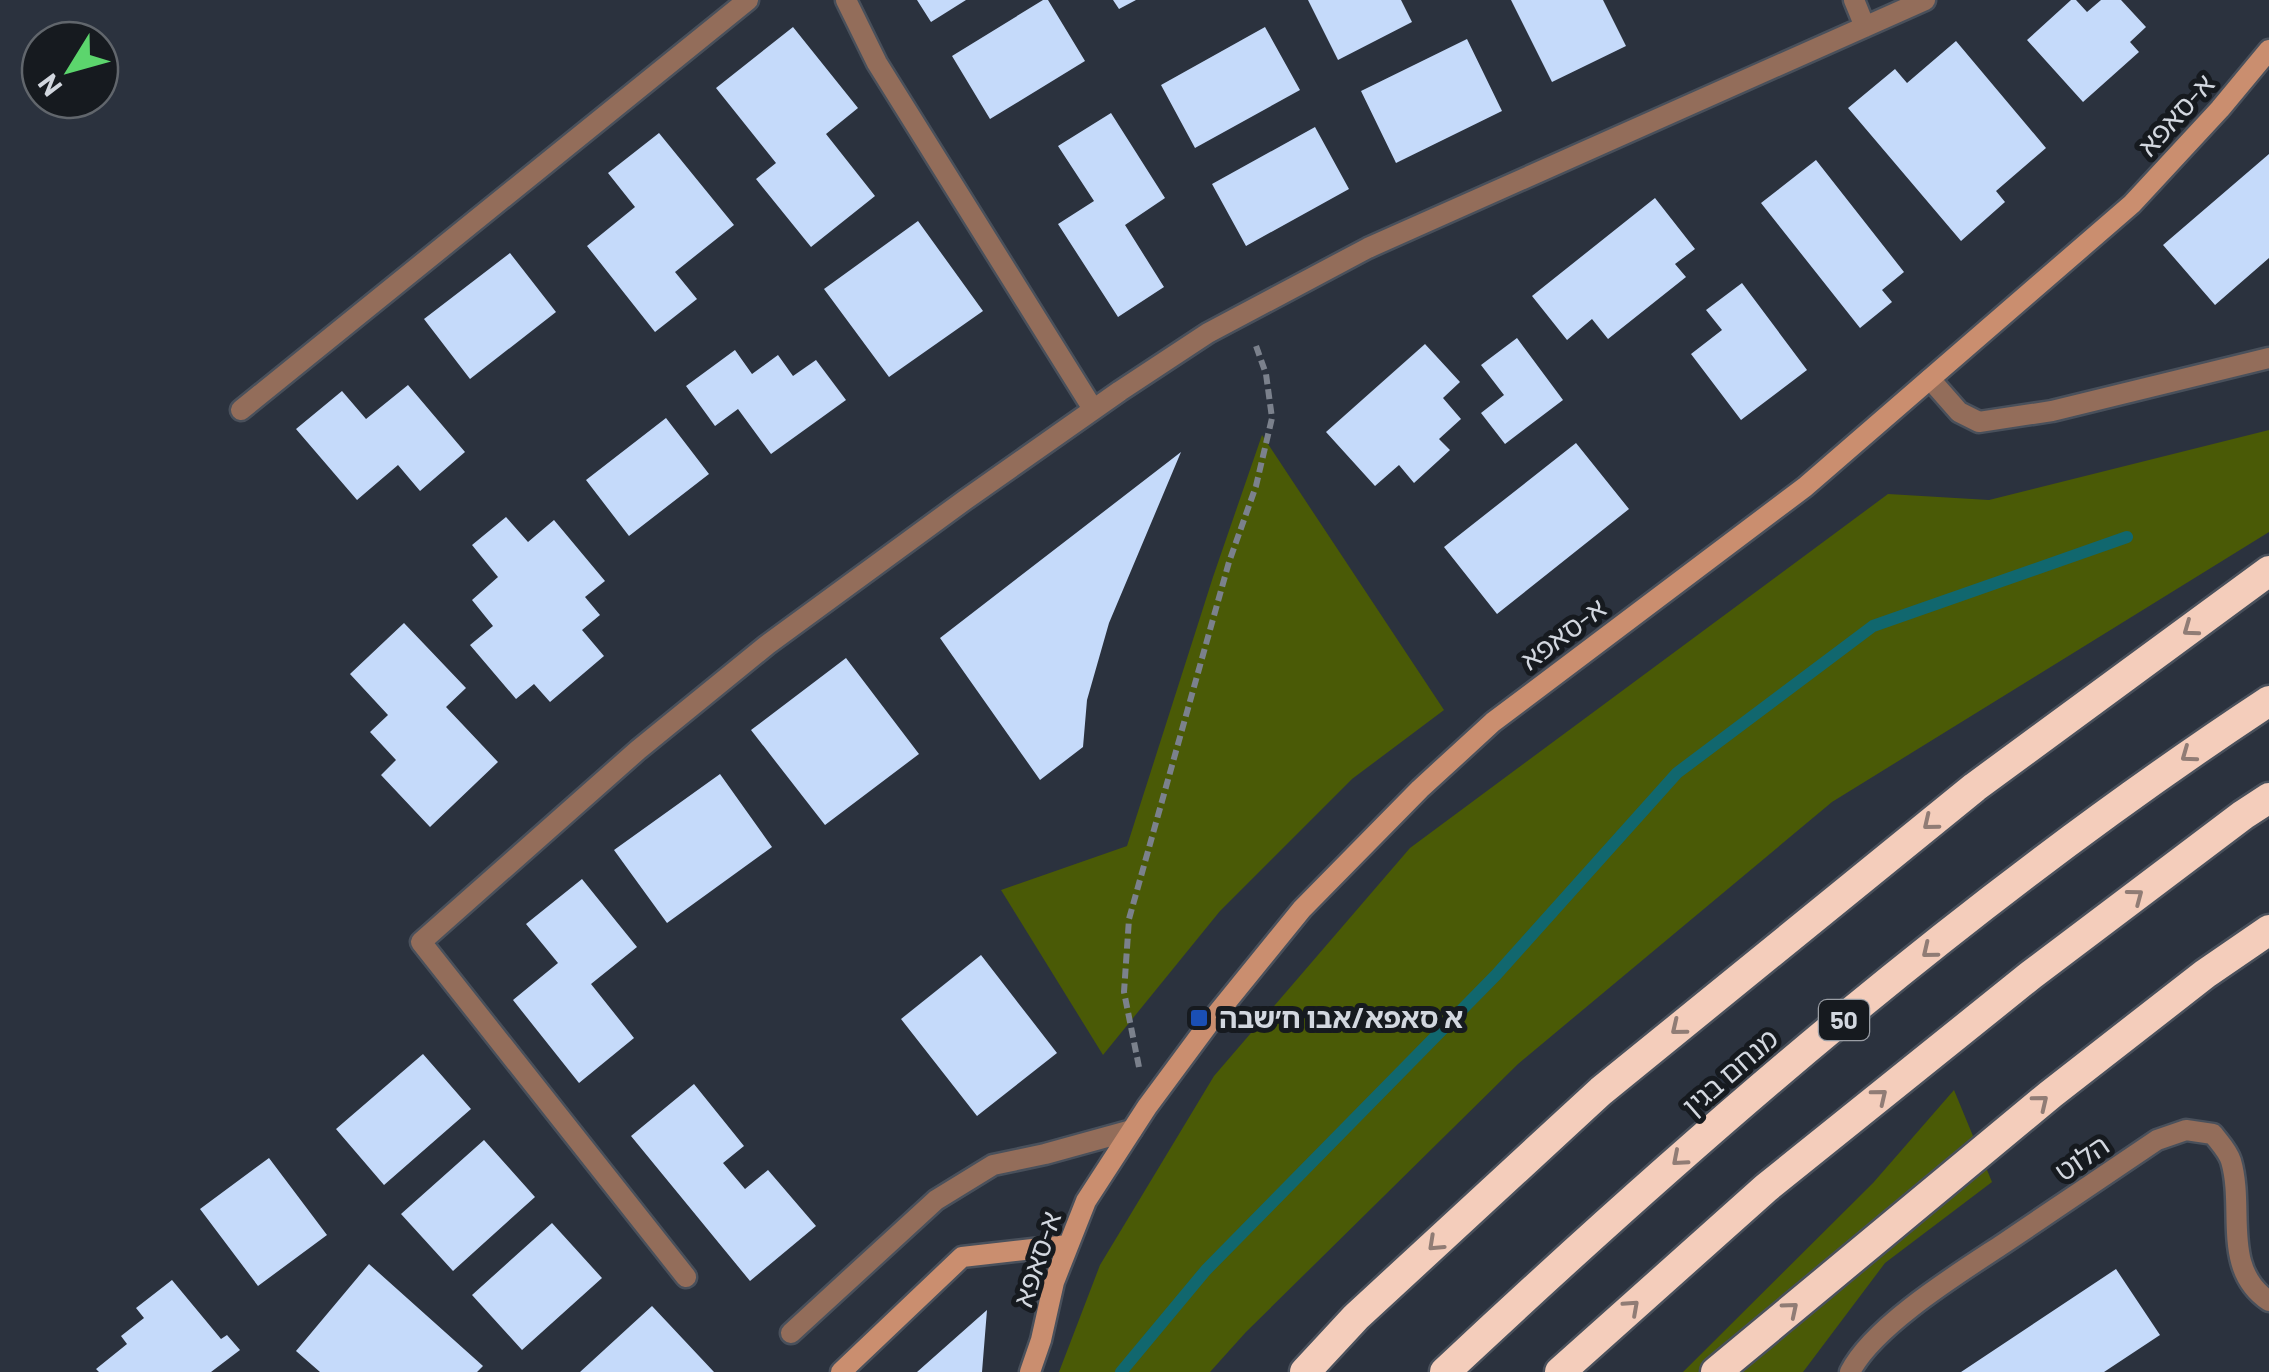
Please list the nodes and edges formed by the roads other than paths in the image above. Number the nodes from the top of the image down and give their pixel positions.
1 (748, 0) edge
2 (846, 0) edge
3 (1854, 0) edge
4 (1925, 0) edge
5 (1865, 27) junction
6 (2269, 50) edge
7 (2269, 358) edge
8 (1930, 379) junction
9 (241, 410) dead end
10 (1094, 410) junction
11 (2269, 571) edge
12 (2269, 701) edge
13 (2269, 798) edge
14 (2269, 930) edge
15 (1132, 1130) junction
16 (1068, 1245) junction
17 (686, 1277) dead end
18 (2269, 1301) edge
19 (792, 1333) dead end
20 (841, 1372) edge
21 (1030, 1372) edge
22 (1304, 1372) edge
23 (1445, 1372) edge
24 (1560, 1372) edge
25 (1716, 1372) edge
26 (1850, 1372) edge

1 - 9 street
2 - 10 street
3 - 5 street
4 - 5 street
5 - 10 street
6 - 8 street, א-סאפא
7 - 8 street
8 - 15 street, א-סאפא
10 - 17 street
11 -> 22 highway
12 -> 23 highway, מנחם בגין / 50
24 -> 13 highway
25 -> 14 highway
15 - 16 street, א-סאפא
15 - 19 street
16 - 20 street
16 - 21 street, א-סאפא
18 - 26 street, הלוט

